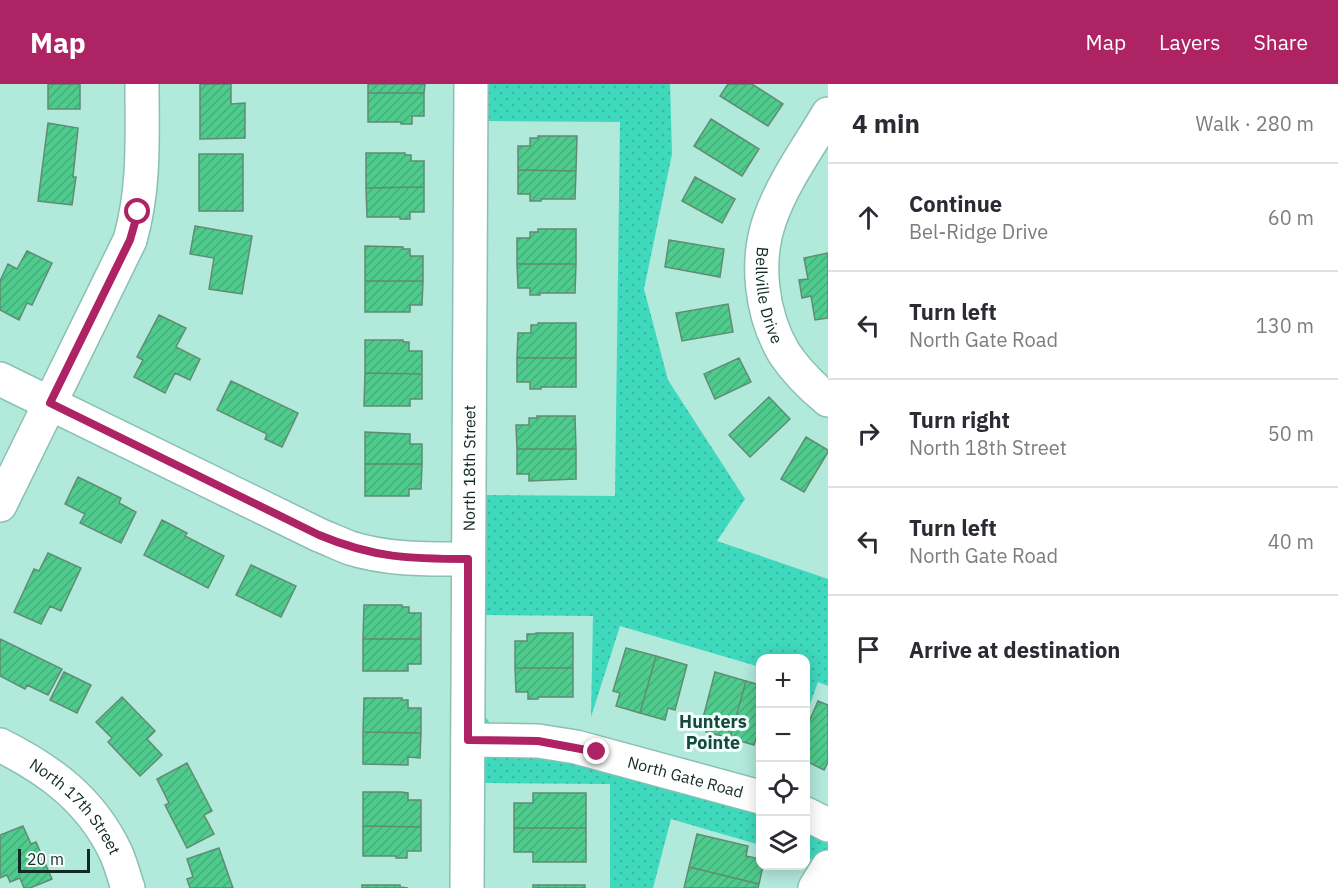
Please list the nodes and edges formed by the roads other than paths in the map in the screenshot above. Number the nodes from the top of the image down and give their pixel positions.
1 (142, 84) edge
2 (471, 84) edge
3 (828, 114) edge
4 (0, 379) edge
5 (828, 400) edge
6 (50, 403) junction
7 (0, 505) edge
8 (468, 559) junction
9 (468, 740) junction
10 (0, 745) edge
11 (756, 796) edge
12 (810, 816) edge
13 (828, 825) edge
14 (828, 867) edge
15 (128, 888) edge
16 (467, 888) edge
17 (815, 888) edge

1 - 6 street
2 - 8 street, North 18th Street
3 - 5 street, Bellville Drive
4 - 6 street
6 - 7 street
6 - 8 street
8 - 9 street, North 18th Street
9 - 11 street, North Gate Road
9 - 16 street, North 18th Street
10 - 15 street, North 17th Street
12 - 13 street
14 - 17 street

